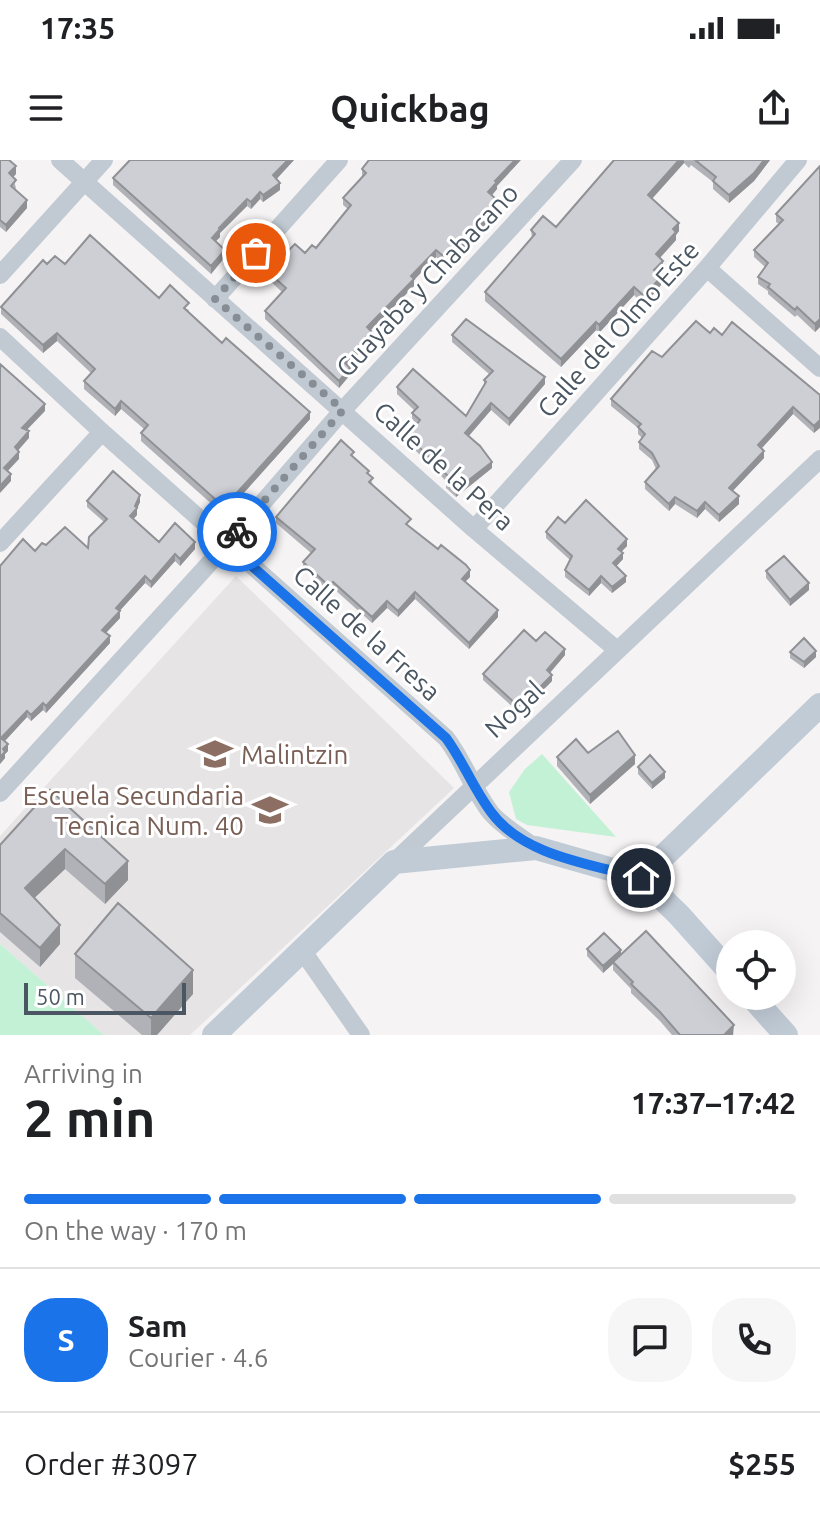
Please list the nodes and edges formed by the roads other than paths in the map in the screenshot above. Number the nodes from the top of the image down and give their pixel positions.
1 (60, 160) edge
2 (104, 160) edge
3 (339, 160) edge
4 (573, 160) edge
5 (798, 160) edge
6 (84, 182) junction
7 (707, 268) junction
8 (0, 275) edge
9 (215, 299) junction
10 (0, 337) edge
11 (820, 368) edge
12 (343, 410) junction
13 (102, 432) junction
14 (820, 459) edge
15 (474, 529) junction
16 (0, 543) edge
17 (227, 544) junction
18 (617, 650) junction
19 (820, 705) edge
20 (473, 785) junction
21 (0, 793) edge
22 (536, 848) junction
23 (394, 862) junction
24 (641, 878) junction
25 (302, 950) junction
26 (716, 956) edge
27 (764, 1010) edge
28 (214, 1035) edge
29 (361, 1035) edge
30 (786, 1035) edge

1 - 6 street, Calle de la Pera
2 - 6 street
3 - 9 street
4 - 12 street, Guayaba y Chabacano
5 - 7 street, Calle del Olmo Este
6 - 8 street
6 - 9 street, Calle de la Pera
7 - 11 street
7 - 15 street, Calle del Olmo Este
9 - 12 street, Calle de la Pera
10 - 13 street, Calle de la Fresa
12 - 15 street, Calle de la Pera
12 - 17 street, Guayaba y Chabacano
13 - 16 street
13 - 17 street, Calle de la Fresa
14 - 18 street, Nogal
15 - 18 street, Calle de la Pera
17 - 20 street, Calle de la Fresa
17 - 21 street, Guayaba y Chabacano
18 - 20 street, Nogal
19 - 24 street
20 - 22 street, Calle de la Fresa
20 - 23 street, Nogal
22 - 23 street
22 - 24 street
23 - 25 street, Nogal
24 - 26 street
25 - 28 street, Nogal
25 - 29 street
27 - 30 street

